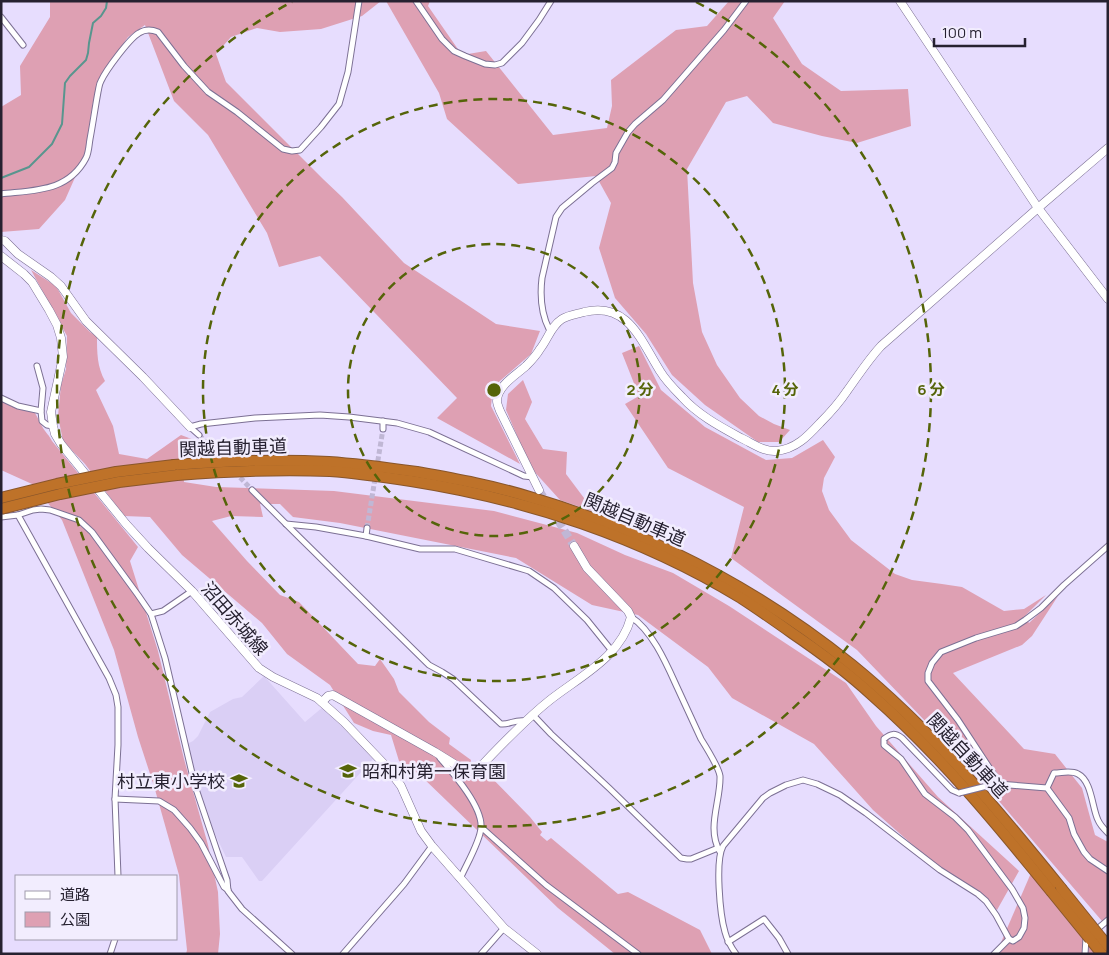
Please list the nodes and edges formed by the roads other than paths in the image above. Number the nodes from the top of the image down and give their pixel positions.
1 (359, 1) edge
2 (416, 1) edge
3 (552, 1) edge
4 (746, 1) edge
5 (900, 1) edge
6 (1, 17) edge
7 (23, 45) dead end
8 (1108, 148) edge
9 (1, 194) edge
10 (1038, 208) junction
11 (1, 240) edge
12 (1, 256) edge
13 (1108, 300) edge
14 (551, 330) junction
15 (37, 366) dead end
16 (1, 398) edge
17 (41, 411) junction
18 (383, 421) junction
19 (53, 426) junction
20 (190, 427) junction
21 (383, 429) tunnel mouth
22 (199, 435) tunnel mouth
23 (176, 470) junction
24 (533, 477) junction
25 (252, 490) tunnel mouth
26 (539, 490) tunnel mouth
27 (1, 498) edge
28 (1, 509) edge
29 (18, 515) junction
30 (1, 517) edge
31 (286, 524) junction
32 (367, 528) tunnel mouth
33 (366, 536) junction
34 (574, 546) tunnel mouth
35 (1108, 546) edge
36 (192, 591) junction
37 (151, 614) junction
38 (631, 618) junction
39 (612, 651) junction
40 (322, 702) junction
41 (533, 715) junction
42 (526, 721) junction
43 (435, 752) junction
44 (998, 784) junction
45 (1048, 788) junction
46 (115, 799) junction
47 (481, 827) junction
48 (1108, 833) edge
49 (432, 846) junction
50 (719, 850) junction
51 (1108, 871) edge
52 (118, 875) edge
53 (460, 878) junction
54 (228, 891) junction
55 (1108, 920) edge
56 (504, 928) junction
57 (1094, 937) junction
58 (1009, 939) junction
59 (115, 940) edge
60 (728, 942) junction
61 (1108, 946) edge
62 (110, 954) edge
63 (292, 954) edge
64 (343, 954) edge
65 (481, 954) edge
66 (537, 954) edge
67 (638, 954) edge
68 (736, 954) edge
69 (788, 954) edge
70 (994, 954) edge
71 (1085, 954) edge
72 (1102, 954) edge

1 - 9 street
2 - 3 street
4 - 14 street
5 - 10 street
6 - 7 street
8 - 10 street
10 - 13 street
10 - 14 street
11 - 20 street
12 - 19 street, 沼田赤城線
14 - 24 street
15 - 17 street
16 - 17 street
17 - 19 street
18 - 20 street
18 - 21 street
18 - 24 street
19 - 36 street, 沼田赤城線
20 - 22 street
23 - 27 highway, 関越自動車道, bridge
23 - 28 highway, 関越自動車道, bridge
23 - 57 highway, 関越自動車道, bridge
24 - 26 street
25 - 31 street
29 - 30 street
29 - 37 street
29 - 46 street
31 - 33 street
31 - 42 street
32 - 33 street
33 - 39 street
34 - 38 street
35 - 44 street
36 - 37 street
36 - 40 street, 沼田赤城線
37 - 54 street
38 - 39 street
38 - 50 street
39 - 41 street
40 - 43 street
40 - 49 street, 沼田赤城線
41 - 42 street
41 - 50 street
42 - 43 street
43 - 47 street
44 - 45 street
44 - 58 street, bridge
45 - 48 street
45 - 51 street
46 - 52 street
46 - 54 street
47 - 53 street
47 - 67 street
49 - 53 street, 沼田赤城線
49 - 64 street
50 - 58 street
50 - 60 street
53 - 56 street, 沼田赤城線
54 - 63 street
55 - 71 street
56 - 65 street
56 - 66 street, 沼田赤城線
57 - 61 highway, 関越自動車道
57 - 72 highway, 関越自動車道
58 - 70 street
59 - 62 street
60 - 68 street
60 - 69 street

